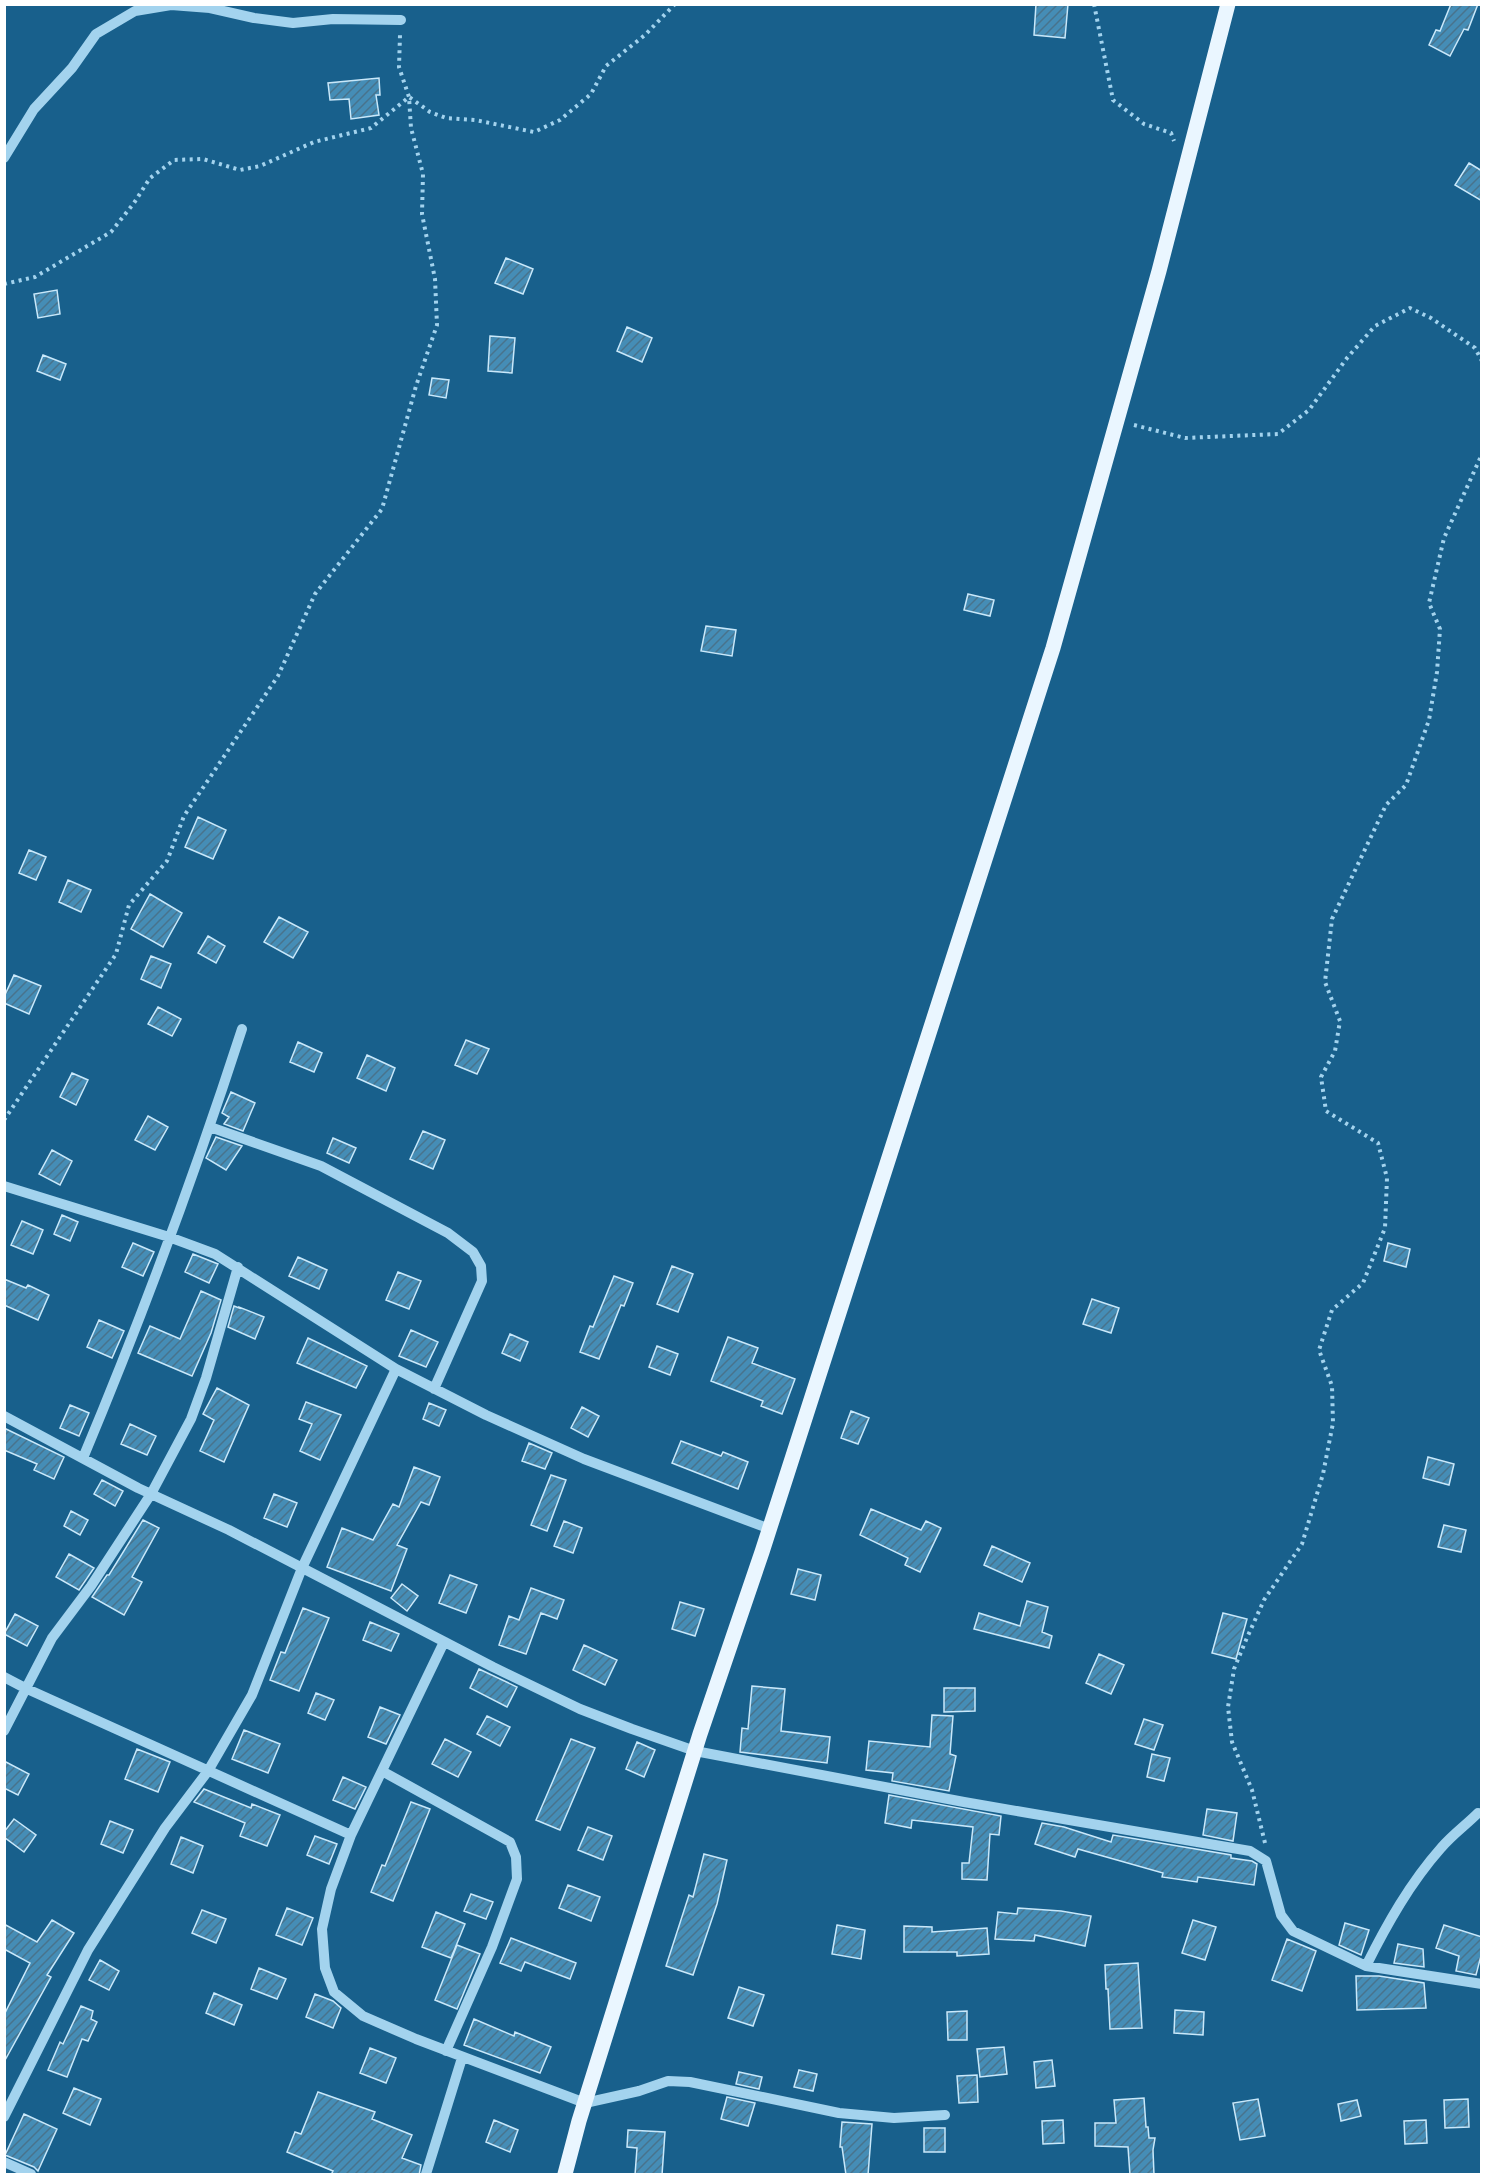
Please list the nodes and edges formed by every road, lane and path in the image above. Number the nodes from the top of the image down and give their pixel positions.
1 (675, 4) edge
2 (1094, 4) edge
3 (1228, 4) edge
4 (132, 8) edge
5 (401, 20) joint
6 (409, 97) junction
7 (1174, 143) dead end
8 (4, 158) edge
9 (4, 284) edge
10 (1482, 361) edge
11 (1117, 420) junction
12 (1482, 454) edge
13 (242, 1029) dead end
14 (4, 1120) edge
15 (210, 1127) junction
16 (4, 1186) edge
17 (169, 1237) junction
18 (238, 1268) junction
19 (396, 1370) junction
20 (434, 1389) junction
21 (4, 1416) edge
22 (83, 1458) junction
23 (151, 1494) junction
24 (770, 1529) junction
25 (302, 1568) junction
26 (444, 1642) junction
27 (4, 1677) edge
28 (25, 1688) junction
29 (4, 1731) edge
30 (695, 1751) junction
31 (208, 1771) junction
32 (382, 1771) junction
33 (1478, 1813) dead end
34 (351, 1835) junction
35 (1266, 1861) junction
36 (1366, 1966) junction
37 (1482, 1984) edge
38 (446, 2051) junction
39 (462, 2058) junction
40 (585, 2103) junction
41 (945, 2115) dead end
42 (4, 2117) edge
43 (4, 2162) edge
44 (31, 2175) edge
45 (426, 2175) edge
46 (565, 2175) edge

1 - 6 path
2 - 7 path
3 - 11 main road
4 - 5 street
4 - 8 street
5 - 6 path
6 - 9 path
6 - 14 path
10 - 11 path
11 - 24 main road
12 - 35 path
13 - 15 street
15 - 17 street
15 - 20 street
16 - 17 street
17 - 18 street
17 - 22 street
18 - 19 street
18 - 23 street
19 - 20 street
19 - 25 street
20 - 24 street
21 - 22 street
22 - 23 street
23 - 25 street
23 - 28 street
24 - 30 main road
25 - 26 street
25 - 31 street
26 - 30 street
26 - 32 street
27 - 28 street
28 - 29 street
28 - 31 street
30 - 35 street
30 - 40 main road
31 - 34 street
31 - 42 street
32 - 34 street
32 - 38 street
33 - 36 street
34 - 38 street
35 - 36 street
36 - 37 street
38 - 39 street
39 - 40 street
39 - 45 street
40 - 41 street
40 - 46 main road
43 - 44 street

